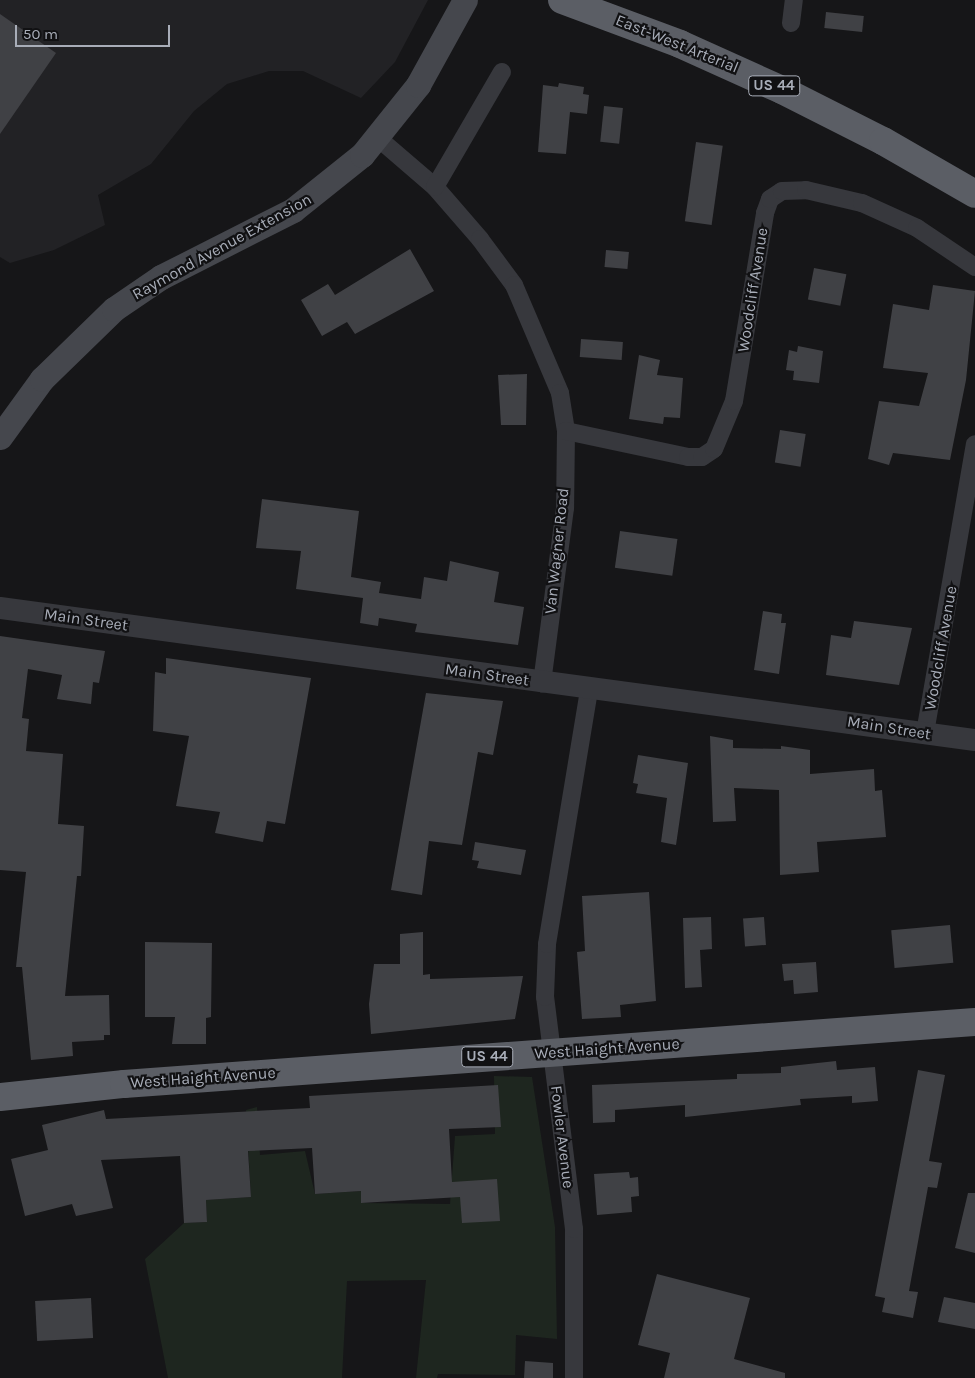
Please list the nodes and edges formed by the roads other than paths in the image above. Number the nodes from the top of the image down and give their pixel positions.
1 (465, 0) edge
2 (562, 0) edge
3 (794, 0) edge
4 (791, 23) dead end
5 (502, 72) dead end
6 (378, 138) junction
7 (435, 188) junction
8 (975, 194) edge
9 (975, 267) edge
10 (566, 430) junction
11 (0, 436) edge
12 (975, 444) edge
13 (0, 608) edge
14 (542, 683) junction
15 (589, 690) junction
16 (925, 733) junction
17 (975, 740) edge
18 (975, 1022) edge
19 (551, 1052) junction
20 (0, 1096) edge
21 (574, 1378) edge

1 - 6 main road, Raymond Avenue Extension
2 - 8 highway, East-West Arterial / US 44
3 - 4 street
5 - 7 street
6 - 7 street, Van Wagner Road
6 - 11 main road, Raymond Avenue Extension
7 - 10 street, Van Wagner Road
9 - 10 street, Woodcliff Avenue
10 - 14 street, Van Wagner Road
12 - 16 street, Woodcliff Avenue
13 - 14 street, Main Street
14 - 15 street, Main Street
15 - 16 street, Main Street
15 - 19 street, Fowler Avenue
16 - 17 street, Main Street
18 - 19 highway, West Haight Avenue / US 44
19 - 20 highway, West Haight Avenue / US 44
19 - 21 street, Fowler Avenue

